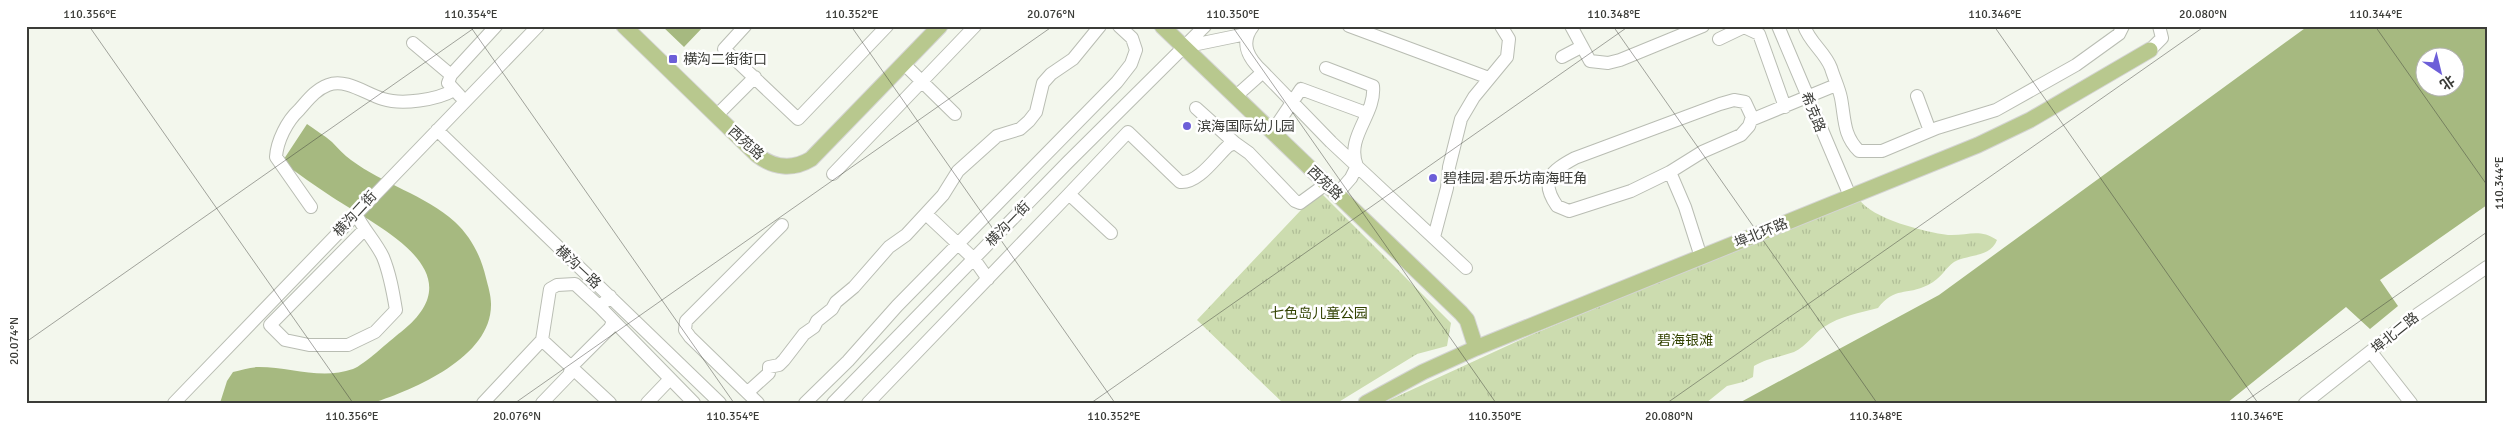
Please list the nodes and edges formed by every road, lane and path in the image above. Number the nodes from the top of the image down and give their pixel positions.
1 (496, 26) edge
2 (538, 26) edge
3 (624, 26) edge
4 (745, 26) edge
5 (887, 26) edge
6 (940, 26) edge
7 (975, 26) edge
8 (1100, 26) edge
9 (1119, 26) edge
10 (1162, 26) edge
11 (1205, 26) edge
12 (1350, 26) edge
13 (1502, 26) edge
14 (1571, 26) edge
15 (1703, 26) edge
16 (1778, 26) edge
17 (1804, 26) edge
18 (2122, 26) edge
19 (2159, 26) edge
20 (1250, 30) edge
21 (1719, 39) dead end
22 (413, 43) dead end
23 (1183, 47) junction
24 (1581, 47) junction
25 (2150, 50) joint
26 (1562, 57) dead end
27 (904, 64) junction
28 (1326, 68) dead end
29 (1263, 72) junction
30 (451, 75) junction
31 (754, 77) junction
32 (1489, 78) junction
33 (922, 82) junction
34 (1836, 85) junction
35 (454, 90) junction
36 (1917, 96) dead end
37 (1235, 97) junction
38 (1807, 97) junction
39 (465, 101) junction
40 (1291, 102) junction
41 (1793, 107) junction
42 (1196, 108) dead end
43 (1366, 113) junction
44 (955, 114) dead end
45 (716, 116) junction
46 (1751, 120) junction
47 (437, 130) junction
48 (1930, 131) junction
49 (1272, 132) junction
50 (1234, 143) junction
51 (1357, 166) junction
52 (1670, 172) junction
53 (833, 174) dead end
54 (1331, 189) junction
55 (1069, 194) junction
56 (1850, 196) junction
57 (311, 207) dead end
58 (356, 214) junction
59 (926, 214) junction
60 (782, 225) dead end
61 (364, 230) junction
62 (1111, 234) dead end
63 (1434, 237) junction
64 (959, 244) junction
65 (1701, 257) junction
66 (974, 259) junction
67 (2487, 267) edge
68 (1466, 268) dead end
69 (988, 279) junction
70 (285, 288) junction
71 (610, 296) junction
72 (295, 298) junction
73 (600, 307) junction
74 (613, 321) junction
75 (542, 340) junction
76 (1476, 348) junction
77 (2371, 352) junction
78 (572, 366) junction
79 (670, 379) junction
80 (748, 392) junction
81 (174, 403) edge
82 (484, 403) edge
83 (542, 403) edge
84 (610, 403) edge
85 (647, 403) edge
86 (694, 403) edge
87 (720, 403) edge
88 (758, 403) edge
89 (805, 403) edge
90 (833, 403) edge
91 (868, 403) edge
92 (1366, 403) edge
93 (2305, 403) edge
94 (2411, 403) edge

1 - 30 street
2 - 39 street, 横沟二街
3 - 45 main road, 西苑路
4 - 31 street
5 - 31 street
6 - 27 main road, 西苑路
7 - 33 street
8 - 59 street
9 - 64 street
10 - 23 main road, 西苑路
11 - 23 street
12 - 32 street
13 - 32 street
14 - 24 street
15 - 24 street
16 - 38 street, 希克路
17 - 34 street
18 - 48 street
19 - 25 street
20 - 23 street
20 - 29 street
21 - 41 street
22 - 30 street
23 - 37 main road, 西苑路
23 - 66 street, 横沟一街
24 - 26 street
25 - 56 main road, 埠北环路
27 - 33 street
27 - 45 main road, 西苑路
28 - 43 street
29 - 37 street
29 - 40 street
30 - 35 street
31 - 45 street
32 - 63 street
33 - 44 street
33 - 53 street
34 - 38 street
34 - 48 street
35 - 39 street
35 - 57 street
36 - 48 street
37 - 49 main road, 西苑路
38 - 41 street
38 - 56 street, 希克路
39 - 47 street, 横沟二街
40 - 43 street
40 - 49 street
40 - 51 street
41 - 46 street
42 - 50 street
43 - 51 street
46 - 52 street
46 - 52 street
47 - 58 street, 横沟二街
47 - 71 street, 横沟一路
49 - 54 main road, 西苑路
50 - 54 street
50 - 55 street
51 - 54 street
51 - 63 street
52 - 65 street
54 - 76 main road, 西苑路
55 - 62 street
55 - 69 street
56 - 65 main road, 埠北环路
58 - 61 street
58 - 70 street, 横沟二街
59 - 64 street
59 - 80 street
60 - 80 street
61 - 72 street
61 - 72 street
63 - 68 street
64 - 66 street
64 - 89 street
65 - 76 main road, 埠北环路
66 - 69 street
66 - 90 street, 横沟一街
67 - 77 street, 埠北二路
69 - 91 street
70 - 72 street
70 - 81 street, 横沟二街
71 - 73 street
71 - 87 street, 横沟一路
73 - 74 street
73 - 75 street
74 - 78 street
74 - 79 street
75 - 78 street
75 - 82 street
76 - 92 main road, 埠北环路
77 - 93 street, 埠北二路
77 - 94 street
78 - 83 street
78 - 84 street
79 - 85 street
79 - 86 street
80 - 88 street

